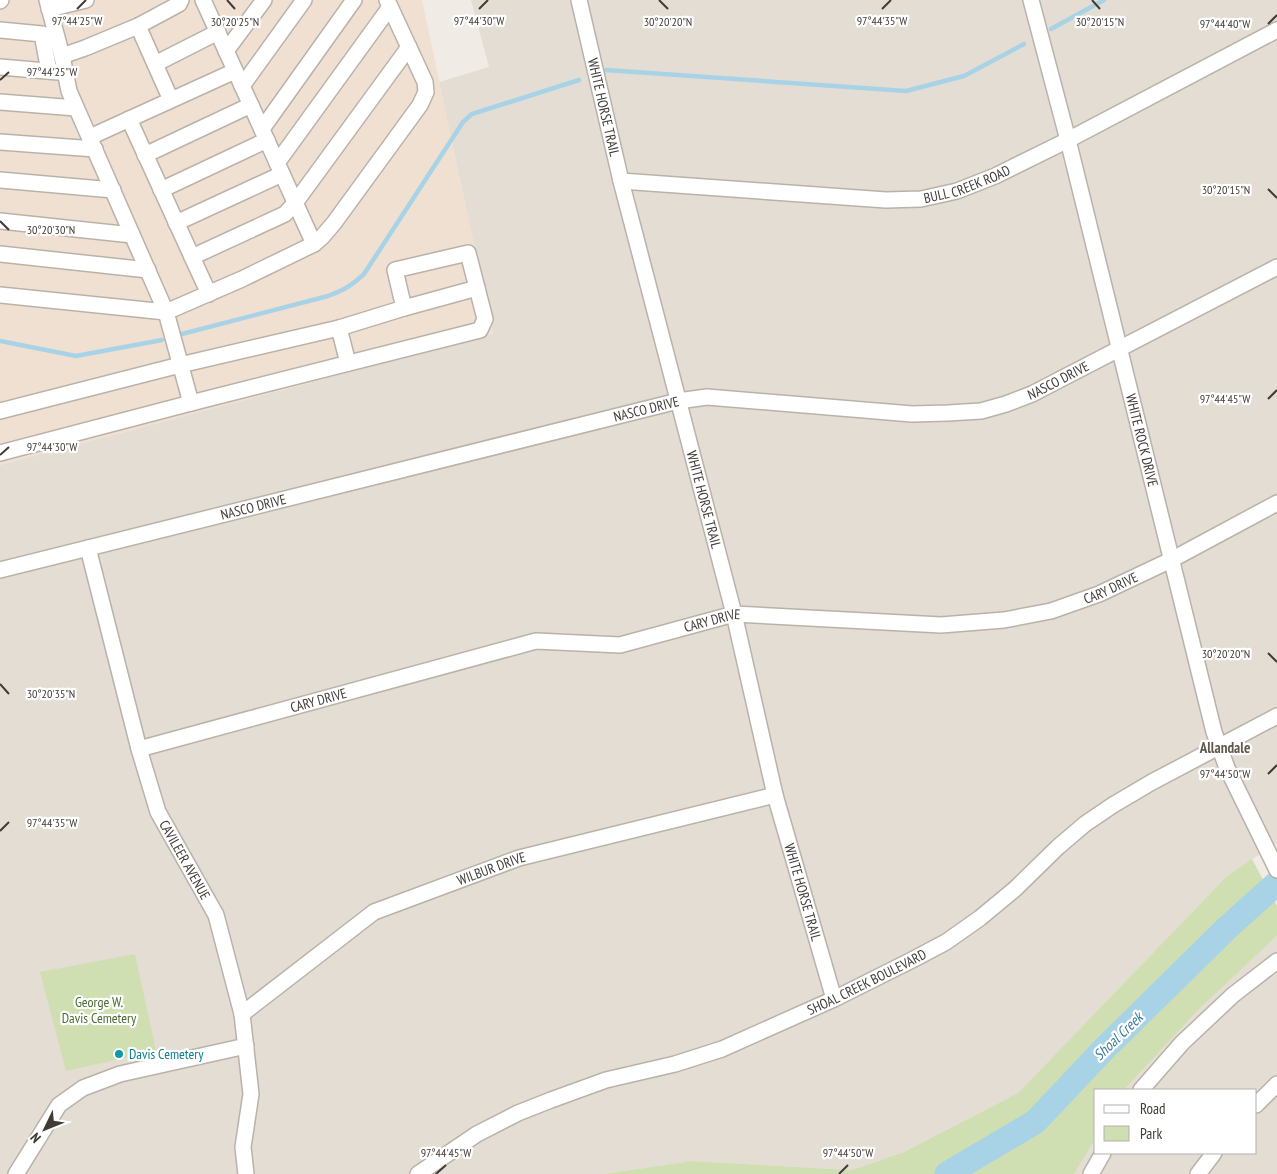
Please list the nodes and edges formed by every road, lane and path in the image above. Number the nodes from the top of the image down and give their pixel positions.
1 (86, 0) edge
2 (181, 0) edge
3 (264, 0) edge
4 (304, 0) edge
5 (354, 0) edge
6 (579, 0) edge
7 (1031, 0) edge
8 (48, 4) edge
9 (209, 4) edge
10 (389, 4) edge
11 (138, 26) junction
12 (0, 30) edge
13 (1277, 30) edge
14 (218, 32) junction
15 (409, 47) junction
16 (226, 51) junction
17 (62, 56) junction
18 (154, 64) junction
19 (0, 67) edge
20 (49, 71) junction
21 (235, 71) junction
22 (65, 72) junction
23 (242, 86) junction
24 (171, 100) junction
25 (0, 102) edge
26 (251, 105) junction
27 (76, 108) junction
28 (129, 119) junction
29 (264, 134) junction
30 (1068, 140) junction
31 (0, 142) edge
32 (92, 143) junction
33 (145, 155) junction
34 (279, 168) junction
35 (0, 180) edge
36 (621, 181) junction
37 (113, 190) junction
38 (161, 190) junction
39 (296, 203) junction
40 (0, 221) edge
41 (176, 222) junction
42 (132, 234) junction
43 (314, 244) junction
44 (0, 254) edge
45 (192, 257) junction
46 (1277, 267) edge
47 (148, 270) junction
48 (477, 288) junction
49 (209, 294) junction
50 (0, 295) edge
51 (404, 308) junction
52 (166, 312) junction
53 (339, 328) junction
54 (1119, 349) junction
55 (348, 363) junction
56 (180, 365) junction
57 (678, 401) junction
58 (190, 403) junction
59 (0, 411) edge
60 (0, 453) edge
61 (1277, 504) edge
62 (88, 548) junction
63 (1171, 560) junction
64 (0, 570) edge
65 (734, 614) junction
66 (1277, 716) edge
67 (1219, 746) junction
68 (139, 749) junction
69 (775, 794) junction
70 (1277, 870) edge
71 (1277, 961) edge
72 (834, 999) junction
73 (242, 1014) junction
74 (246, 1046) junction
75 (1277, 1084) edge
76 (1141, 1089) edge
77 (1257, 1104) edge
78 (1102, 1154) edge
79 (1213, 1154) edge
80 (422, 1173) edge
81 (16, 1174) edge
82 (246, 1174) edge
83 (1091, 1174) edge
84 (1198, 1174) edge

1 - 8 street
2 - 11 street
3 - 16 street
4 - 23 street
5 - 29 street
6 - 36 street, WHITE HORSE TRAIL
7 - 30 street, WHITE ROCK DRIVE
8 - 17 street
9 - 14 street
10 - 15 street
10 - 34 street
11 - 17 street
11 - 18 street
12 - 20 street
13 - 30 street, BULL CREEK ROAD
14 - 16 street
14 - 18 street
15 - 39 street
15 - 43 street
16 - 21 street
17 - 22 street
18 - 24 street
19 - 20 street
20 - 22 street
21 - 23 street
21 - 24 street
22 - 27 street
23 - 26 street
24 - 28 street
25 - 27 street
26 - 29 street
26 - 33 street
27 - 32 street
28 - 32 street
28 - 33 street
29 - 34 street
29 - 38 street
30 - 36 street, BULL CREEK ROAD
30 - 54 street, WHITE ROCK DRIVE
31 - 32 street
32 - 37 street
33 - 38 street
34 - 39 street
34 - 41 street
35 - 37 street
36 - 57 street, WHITE HORSE TRAIL
37 - 42 street
38 - 41 street
39 - 43 street
39 - 45 street
40 - 42 street
41 - 45 street
42 - 47 street
43 - 49 street
44 - 47 street
45 - 49 street
46 - 54 street, NASCO DRIVE
47 - 52 street
48 - 51 street
48 - 51 street
48 - 55 street
49 - 52 street
50 - 52 street
51 - 53 street
52 - 56 street
53 - 55 street
53 - 56 street
54 - 57 street, NASCO DRIVE
54 - 63 street, WHITE ROCK DRIVE
55 - 58 street
56 - 58 street
56 - 59 street
57 - 62 street, NASCO DRIVE
57 - 65 street, WHITE HORSE TRAIL
58 - 60 street
61 - 63 street, CARY DRIVE
62 - 64 street, NASCO DRIVE
62 - 68 street, CAVILEER AVENUE
63 - 65 street, CARY DRIVE
63 - 67 street, WHITE ROCK DRIVE
65 - 68 street, CARY DRIVE
65 - 69 street, WHITE HORSE TRAIL
66 - 67 street, SHOAL CREEK BOULEVARD
67 - 70 street, WHITE ROCK DRIVE
67 - 72 street, SHOAL CREEK BOULEVARD
68 - 73 street, CAVILEER AVENUE
69 - 72 street, WHITE HORSE TRAIL
69 - 73 street, WILBUR DRIVE
71 - 76 street
72 - 80 street, SHOAL CREEK BOULEVARD
73 - 74 street, CAVILEER AVENUE
74 - 81 street
74 - 82 street, CAVILEER AVENUE
75 - 77 street
78 - 83 street
79 - 84 street

